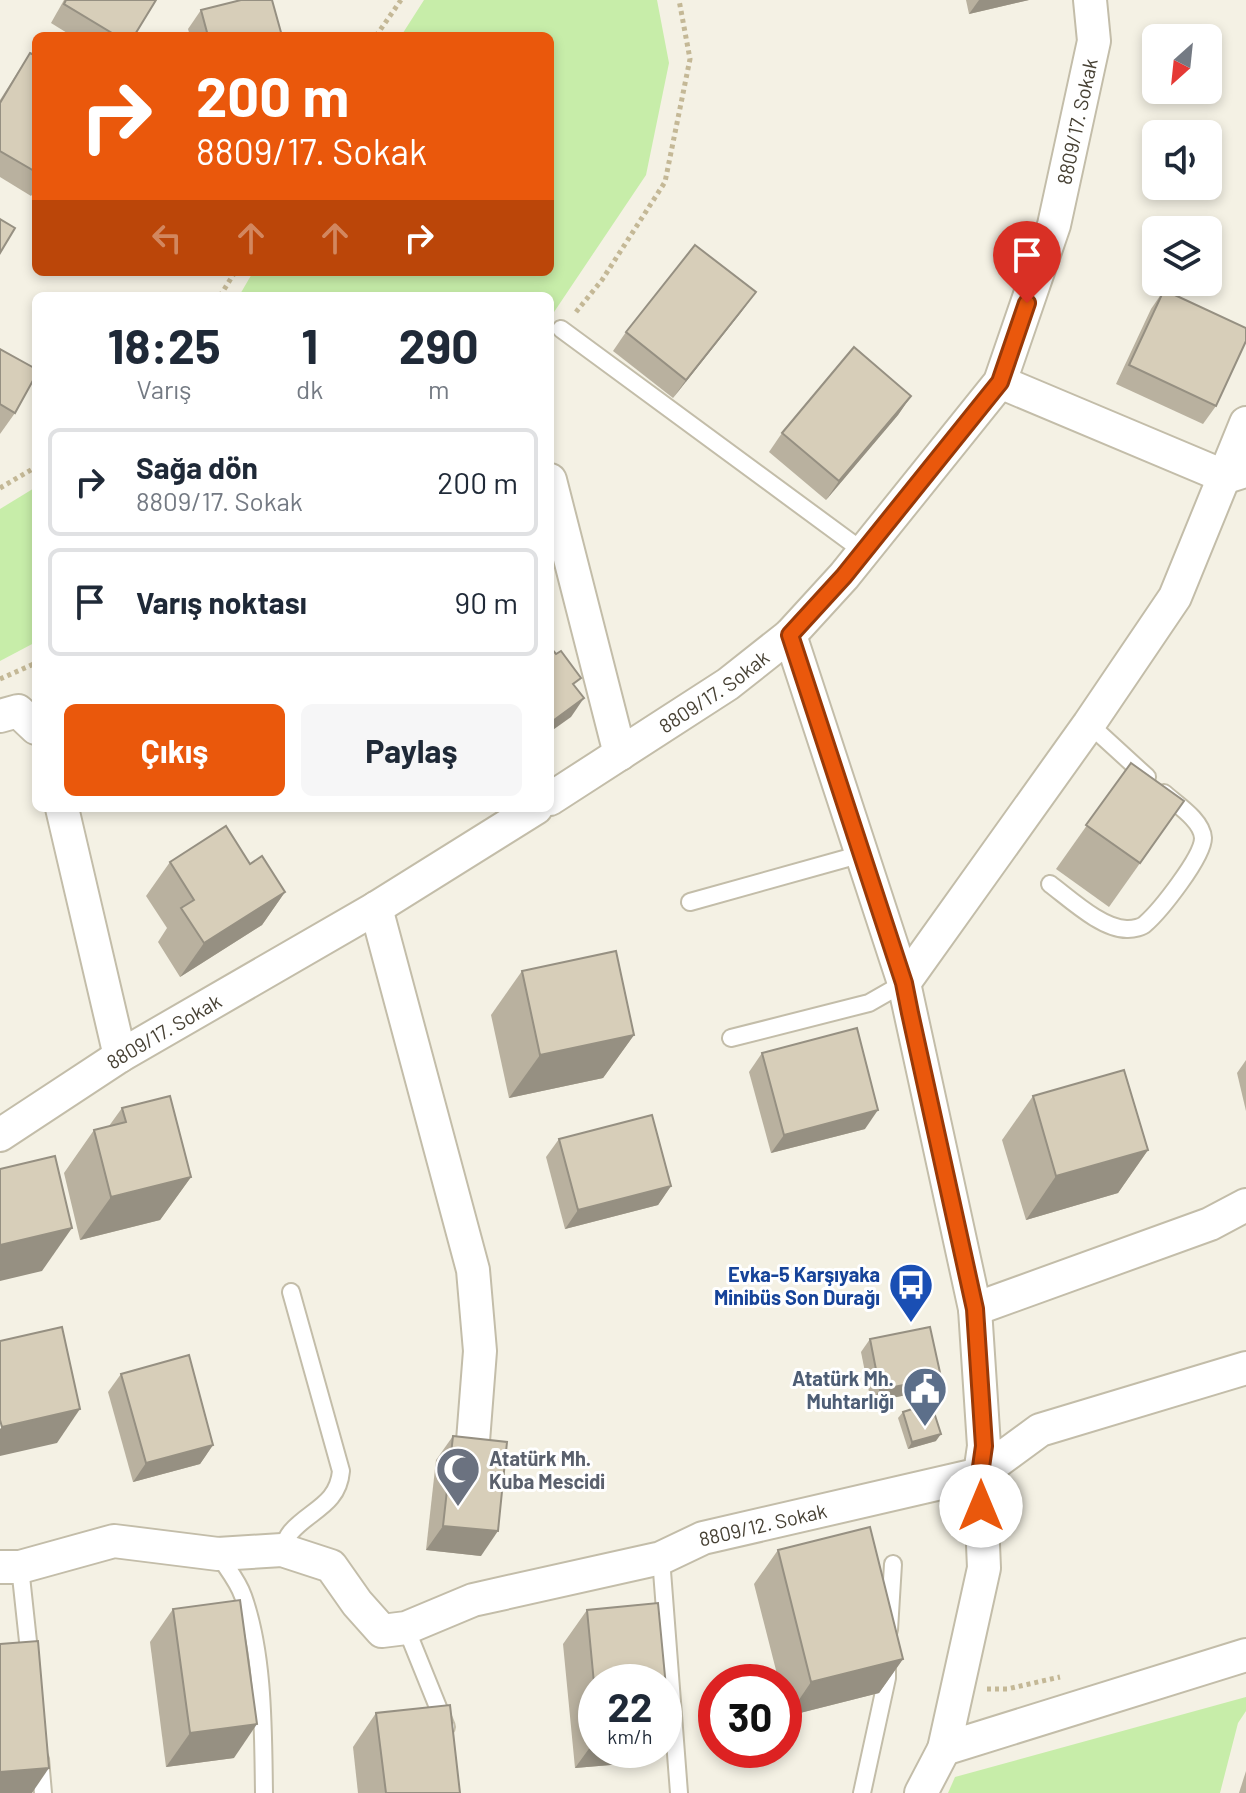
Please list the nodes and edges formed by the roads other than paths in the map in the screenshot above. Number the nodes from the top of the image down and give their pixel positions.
1 (1090, 0) edge
2 (561, 329) road end
3 (1000, 382) junction
4 (1246, 423) edge
5 (1236, 474) edge
6 (554, 496) edge
7 (864, 552) junction
8 (790, 635) junction
9 (0, 716) edge
10 (32, 724) edge
11 (1089, 724) junction
12 (620, 754) junction
13 (554, 796) edge
14 (63, 812) edge
15 (530, 812) edge
16 (862, 854) junction
17 (1050, 884) dead end
18 (690, 902) dead end
19 (376, 908) junction
20 (904, 983) junction
21 (731, 1038) dead end
22 (120, 1056) junction
23 (0, 1135) edge
24 (1246, 1205) edge
25 (291, 1292) dead end
26 (975, 1309) junction
27 (1246, 1368) edge
28 (473, 1441) edge
29 (980, 1474) junction
30 (282, 1550) junction
31 (218, 1554) junction
32 (661, 1558) junction
33 (893, 1564) dead end
34 (10, 1567) edge
35 (406, 1628) junction
36 (1246, 1655) edge
37 (31, 1672) edge
38 (38, 1748) edge
39 (450, 1749) edge
40 (944, 1749) junction
41 (43, 1793) edge
42 (264, 1793) edge
43 (679, 1793) edge
44 (862, 1793) edge
45 (921, 1793) edge

1 - 3 street, 8809/17. Sokak
2 - 7 lane
3 - 5 street
3 - 7 street, 8809/17. Sokak
4 - 5 street
5 - 11 street
6 - 12 street
7 - 8 street, 8809/17. Sokak
8 - 12 street, 8809/17. Sokak
8 - 16 street
9 - 10 street
11 - 17 lane
11 - 20 street
12 - 13 street, 8809/17. Sokak
14 - 22 street
15 - 19 street, 8809/17. Sokak
16 - 18 lane
16 - 20 street
19 - 22 street, 8809/17. Sokak
19 - 28 street
20 - 21 lane
20 - 26 street
22 - 23 street, 8809/17. Sokak
24 - 26 street
25 - 30 lane
26 - 29 street
27 - 29 street
29 - 32 street, 8809/12. Sokak
29 - 40 street
30 - 31 street
30 - 35 street
31 - 34 street
31 - 42 lane
32 - 35 street, 8809/12. Sokak
32 - 43 lane
33 - 44 lane
34 - 37 lane
35 - 39 lane
36 - 40 street
38 - 41 lane
40 - 45 street

